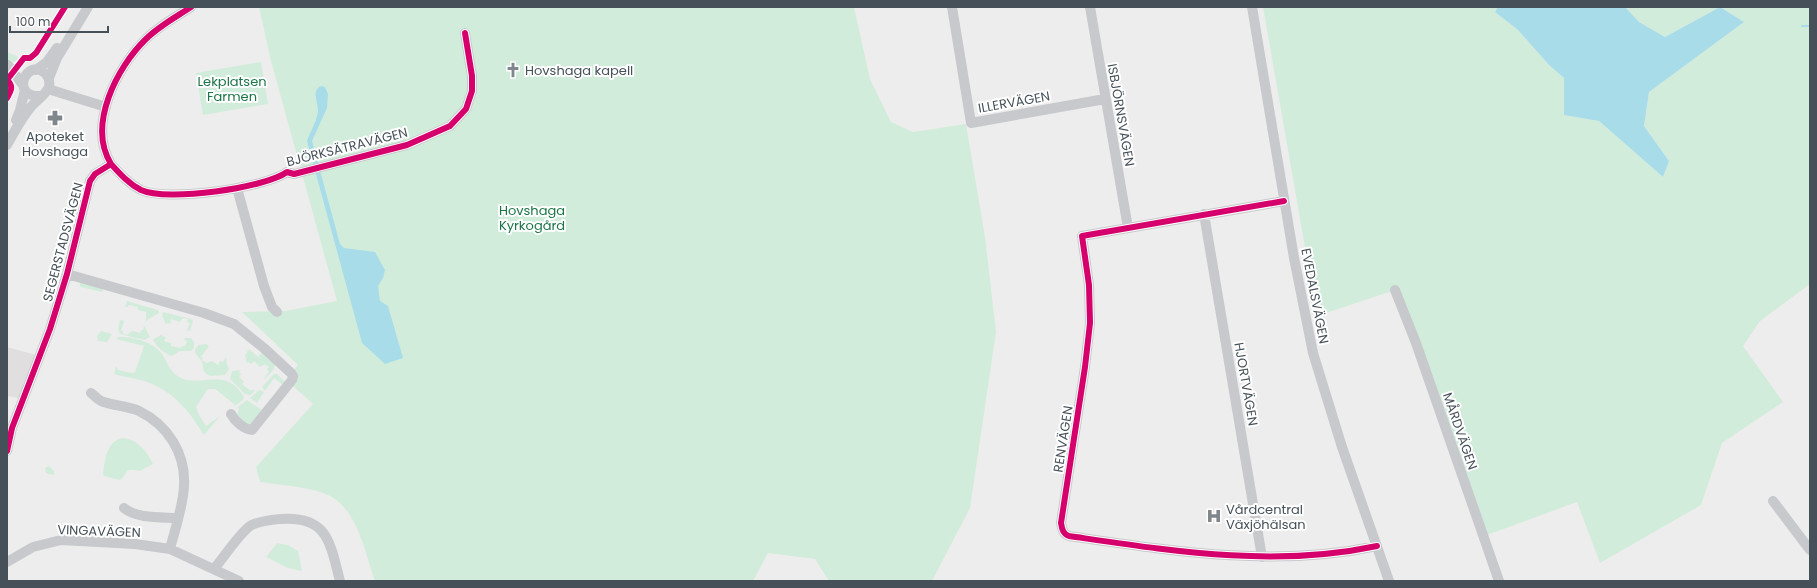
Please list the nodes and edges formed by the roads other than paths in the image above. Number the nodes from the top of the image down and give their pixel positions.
1 (81, 7) edge
2 (88, 7) edge
3 (191, 7) edge
4 (952, 7) edge
5 (1090, 7) edge
6 (1252, 7) edge
7 (465, 33) dead end
8 (8, 65) edge
9 (33, 70) junction
10 (48, 83) junction
11 (24, 88) junction
12 (40, 96) junction
13 (1105, 99) junction
14 (106, 107) junction
15 (7, 135) edge
16 (7, 145) edge
17 (111, 164) junction
18 (237, 188) junction
19 (1284, 201) junction
20 (1204, 214) junction
21 (1128, 228) junction
22 (67, 274) junction
23 (1395, 290) dead end
24 (277, 312) dead end
25 (91, 393) dead end
26 (231, 414) dead end
27 (7, 451) edge
28 (1773, 501) dead end
29 (124, 508) dead end
30 (178, 518) junction
31 (1377, 546) junction
32 (170, 549) junction
33 (1810, 550) edge
34 (1262, 557) junction
35 (7, 562) edge
36 (214, 569) junction
37 (239, 581) edge
38 (340, 581) edge
39 (1389, 581) edge
40 (1499, 581) edge

1 - 9 street
2 - 10 street
3 - 14 street
4 - 13 street, ILLERVÄGEN
5 - 13 street, ISBJÖRNSVÄGEN
6 - 19 street, EVEDALSVÄGEN
7 - 18 street, BJÖRKSÄTRAVÄGEN
8 - 9 street
8 - 11 street
9 - 10 street
9 - 11 street
10 - 12 street
10 - 14 street
11 - 12 street
11 - 15 street
12 - 16 street
13 - 21 street, ISBJÖRNSVÄGEN
14 - 17 street
17 - 18 street, BJÖRKSÄTRAVÄGEN
17 - 22 street, SEGERSTADSVÄGEN
18 - 24 street
19 - 20 street, RENVÄGEN
19 - 31 street, EVEDALSVÄGEN
20 - 21 street, RENVÄGEN
20 - 34 street, HJORTVÄGEN
21 - 34 street, RENVÄGEN
22 - 26 street, SEGERSTADSVÄGEN
22 - 27 street, SEGERSTADSVÄGEN
23 - 40 street, MÅRDVÄGEN
25 - 30 street
28 - 33 street
29 - 30 street, VINGAVÄGEN
30 - 32 street
31 - 34 street, RENVÄGEN
31 - 39 street, EVEDALSVÄGEN
32 - 35 street, VINGAVÄGEN
32 - 36 street, VINGAVÄGEN
36 - 37 street, VINGAVÄGEN
36 - 38 street

